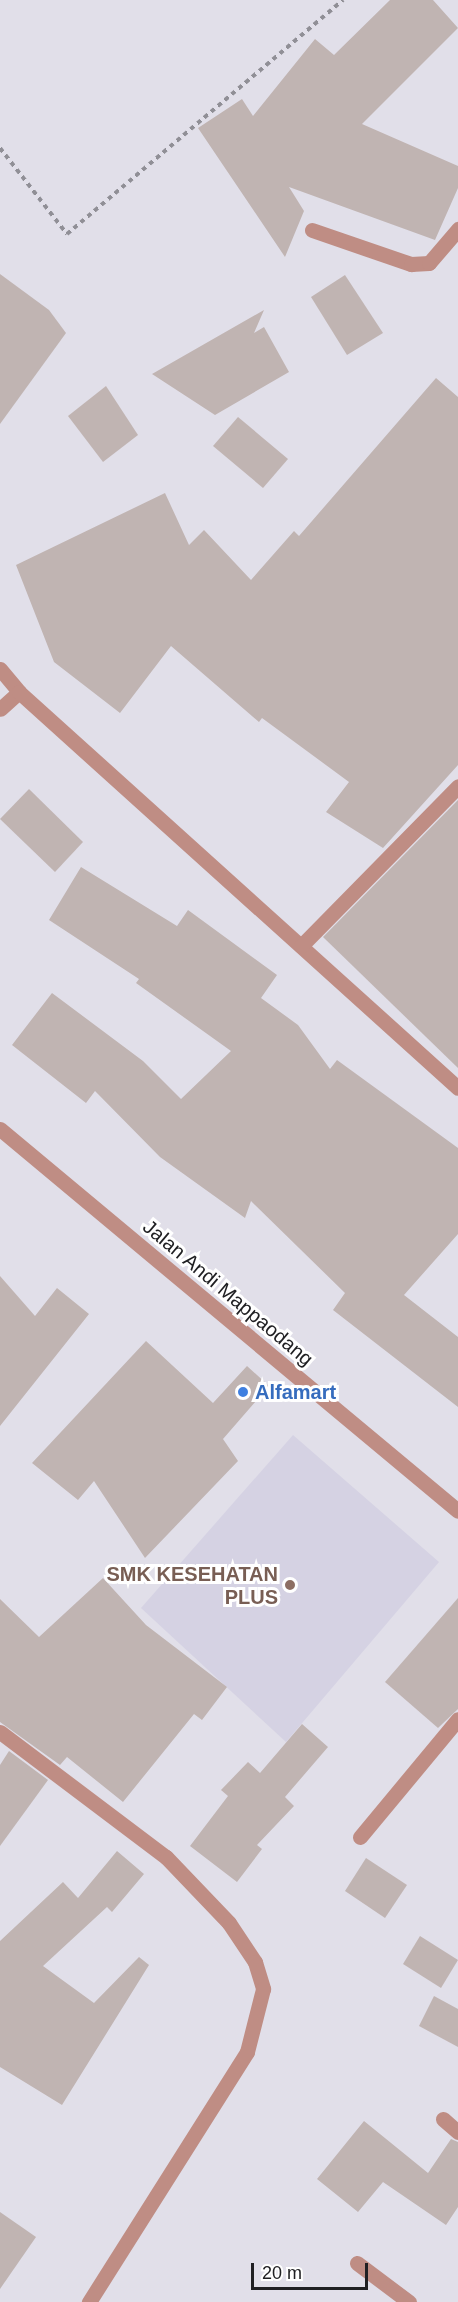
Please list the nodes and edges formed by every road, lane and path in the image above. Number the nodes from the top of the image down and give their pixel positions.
1 (343, 0) edge
2 (0, 148) edge
3 (458, 229) edge
4 (312, 230) dead end
5 (0, 669) edge
6 (19, 692) junction
7 (0, 710) edge
8 (458, 786) edge
9 (301, 946) junction
10 (458, 1088) edge
11 (0, 1129) edge
12 (458, 1511) edge
13 (458, 1719) edge
14 (0, 1732) edge
15 (360, 1837) dead end
16 (443, 2119) dead end
17 (458, 2133) edge
18 (357, 2263) dead end
19 (89, 2302) edge
20 (409, 2302) edge

1 - 2 path
3 - 4 street
5 - 6 street
6 - 7 street
6 - 9 street
8 - 9 street
9 - 10 street
11 - 12 street, Jalan Andi Mappaodang
13 - 15 street
14 - 19 street
16 - 17 street
18 - 20 street

